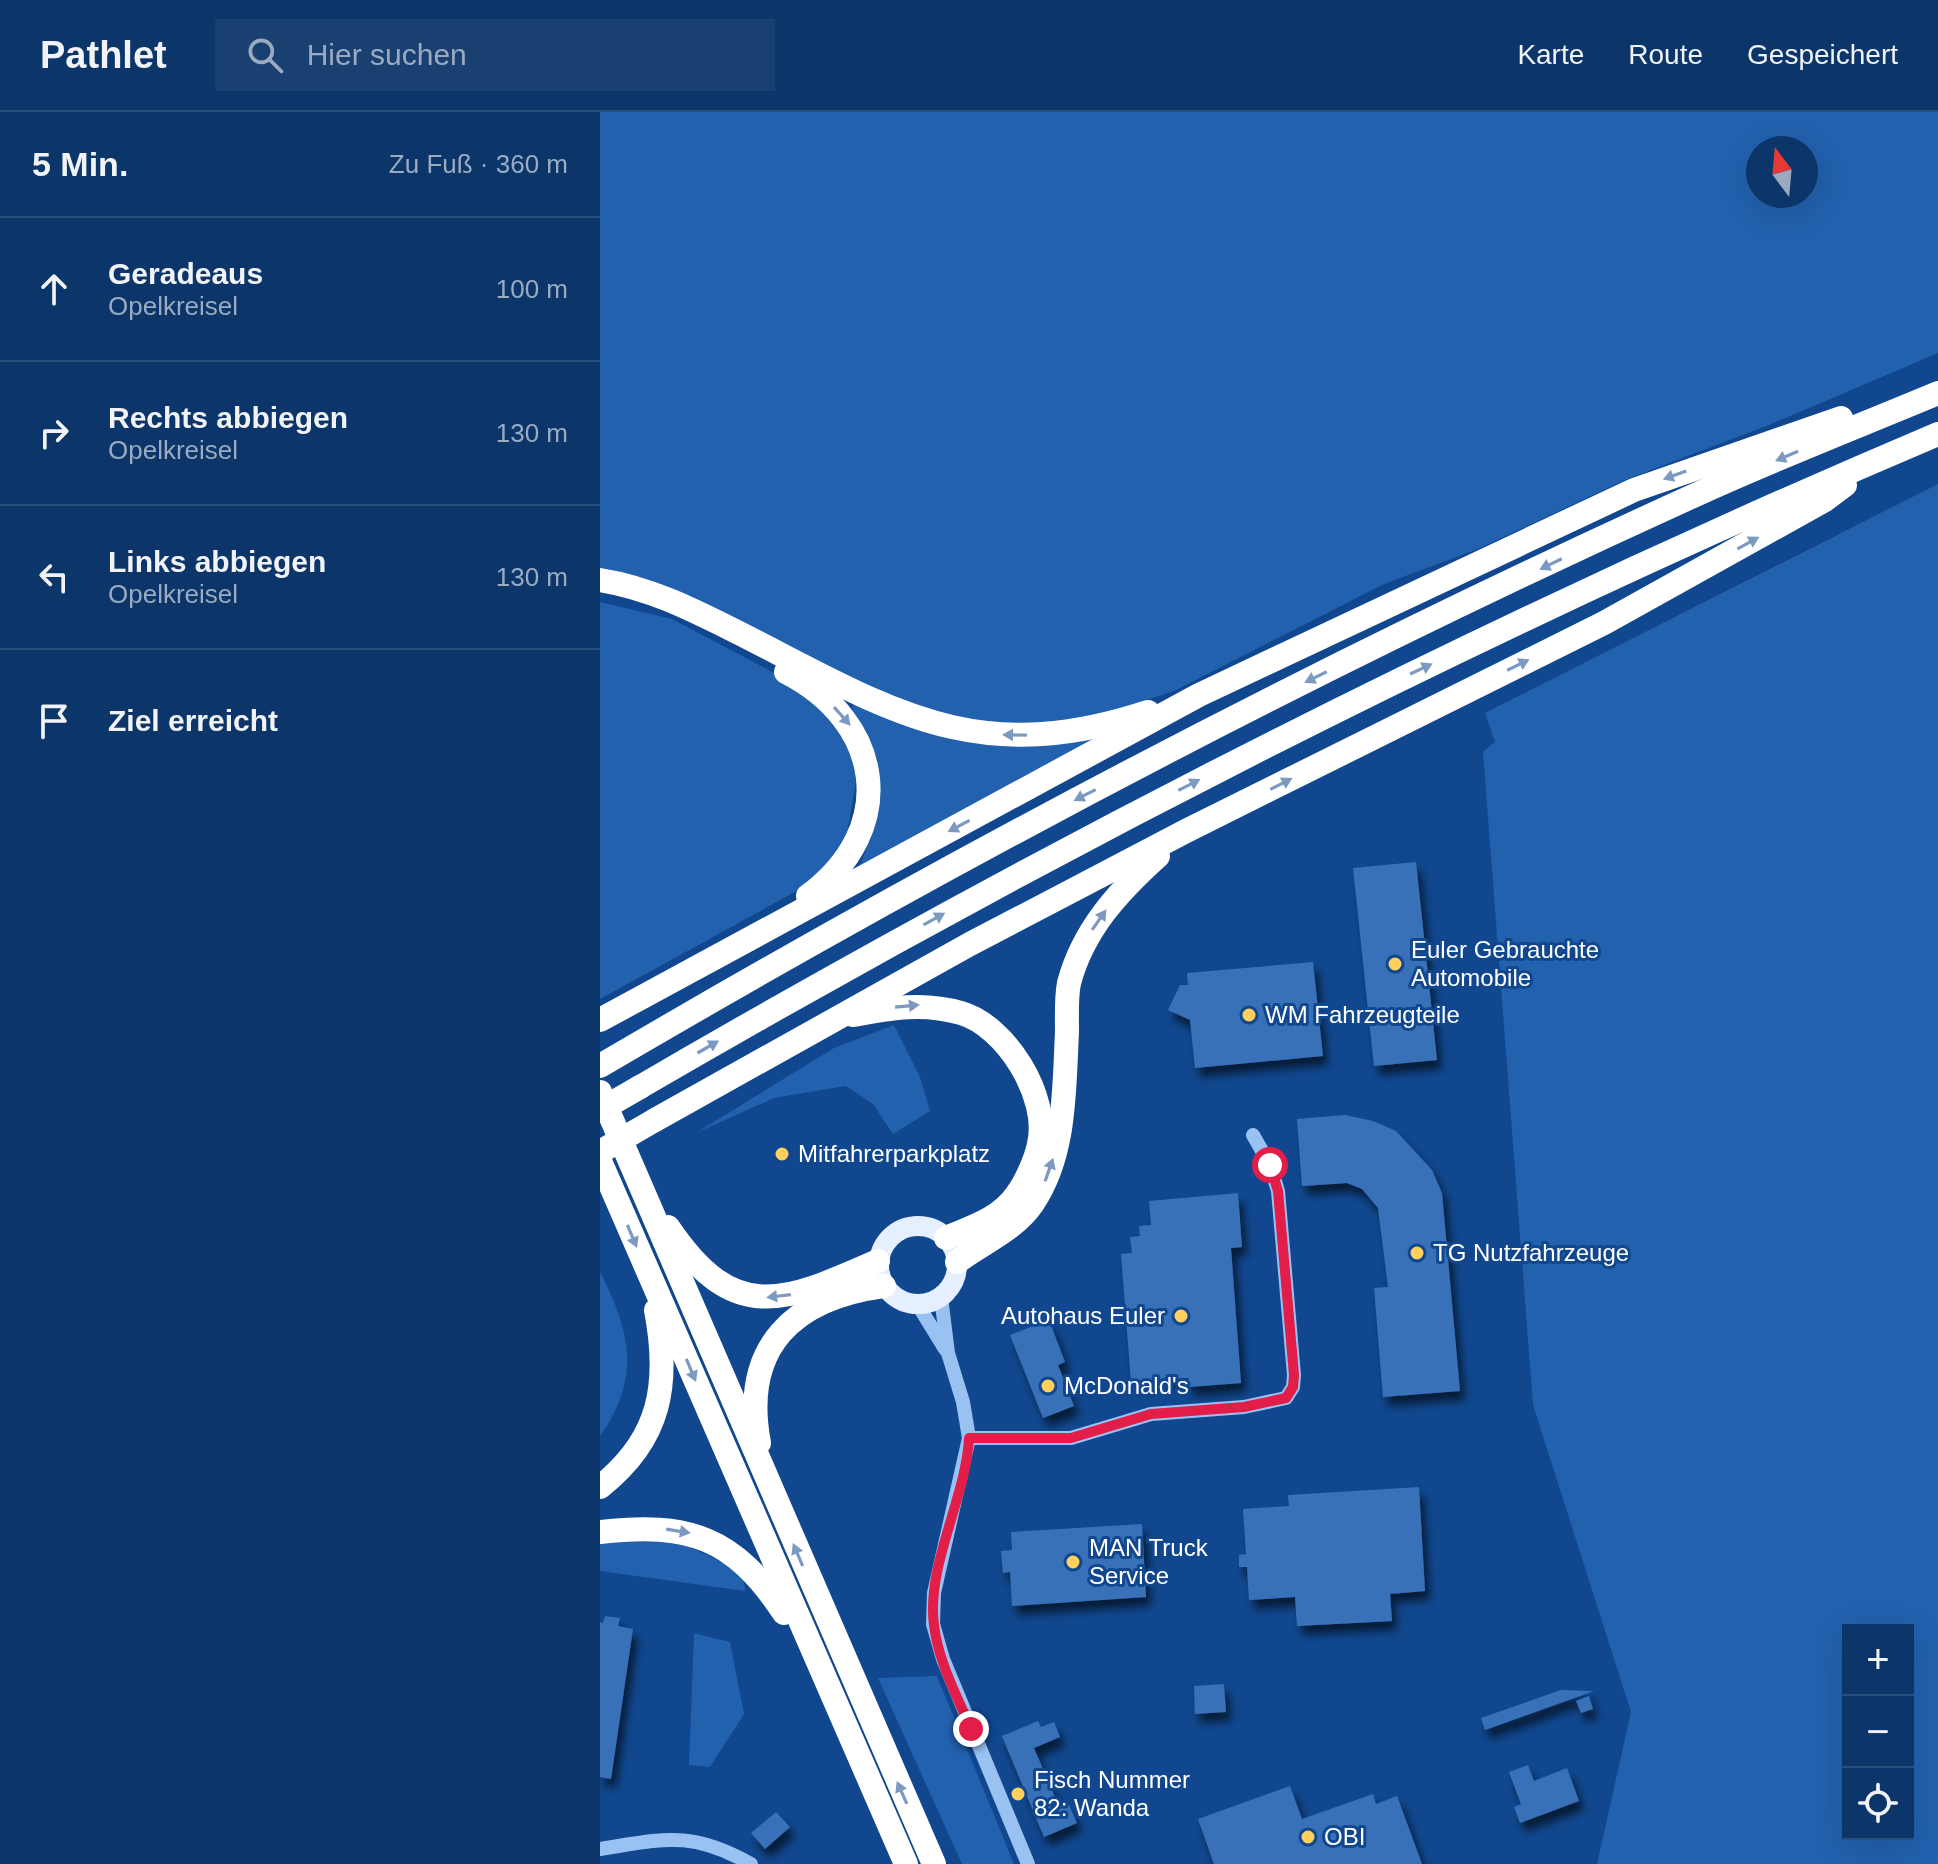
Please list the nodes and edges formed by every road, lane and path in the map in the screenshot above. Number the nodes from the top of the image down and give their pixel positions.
1 (1937, 393) edge
2 (1938, 434) edge
3 (1882, 458) junction
4 (600, 580) edge
5 (600, 597) edge
6 (1199, 695) junction
7 (1186, 831) junction
8 (735, 947) junction
9 (604, 1018) edge
10 (831, 1019) junction
11 (600, 1066) edge
12 (600, 1092) edge
13 (600, 1110) edge
14 (1253, 1135) dead end
15 (600, 1152) edge
16 (600, 1161) edge
17 (644, 1192) junction
18 (946, 1238) junction
19 (878, 1261) junction
20 (957, 1262) junction
21 (648, 1273) junction
22 (884, 1286) junction
23 (941, 1297) junction
24 (918, 1305) junction
25 (948, 1353) junction
26 (969, 1438) junction
27 (766, 1477) junction
28 (600, 1487) edge
29 (600, 1532) edge
30 (820, 1670) junction
31 (600, 1849) edge
32 (751, 1864) edge
33 (906, 1864) edge
34 (934, 1864) edge
35 (1028, 1864) edge

1 -> 6 highway
1 -> 11 highway
2 - 3 highway
7 -> 3 highway
13 -> 3 highway, bridge
6 -> 4 highway
5 -> 8 highway
6 -> 8 highway
7 - 10 highway
20 -> 7 highway
8 - 9 highway
10 - 15 highway, bridge
10 -> 18 highway
12 - 17 highway
14 - 26 street
16 -> 21 highway
19 -> 17 highway
17 - 27 highway
18 - 19 main road
18 - 20 main road
19 - 22 main road
20 - 23 main road
21 - 28 highway
21 -> 30 highway
22 - 24 main road
22 - 27 highway
23 - 24 main road
23 - 25 street
24 - 25 street
25 - 26 street
26 - 35 street
34 -> 27 highway
29 -> 30 highway
30 - 33 highway
31 - 32 street

